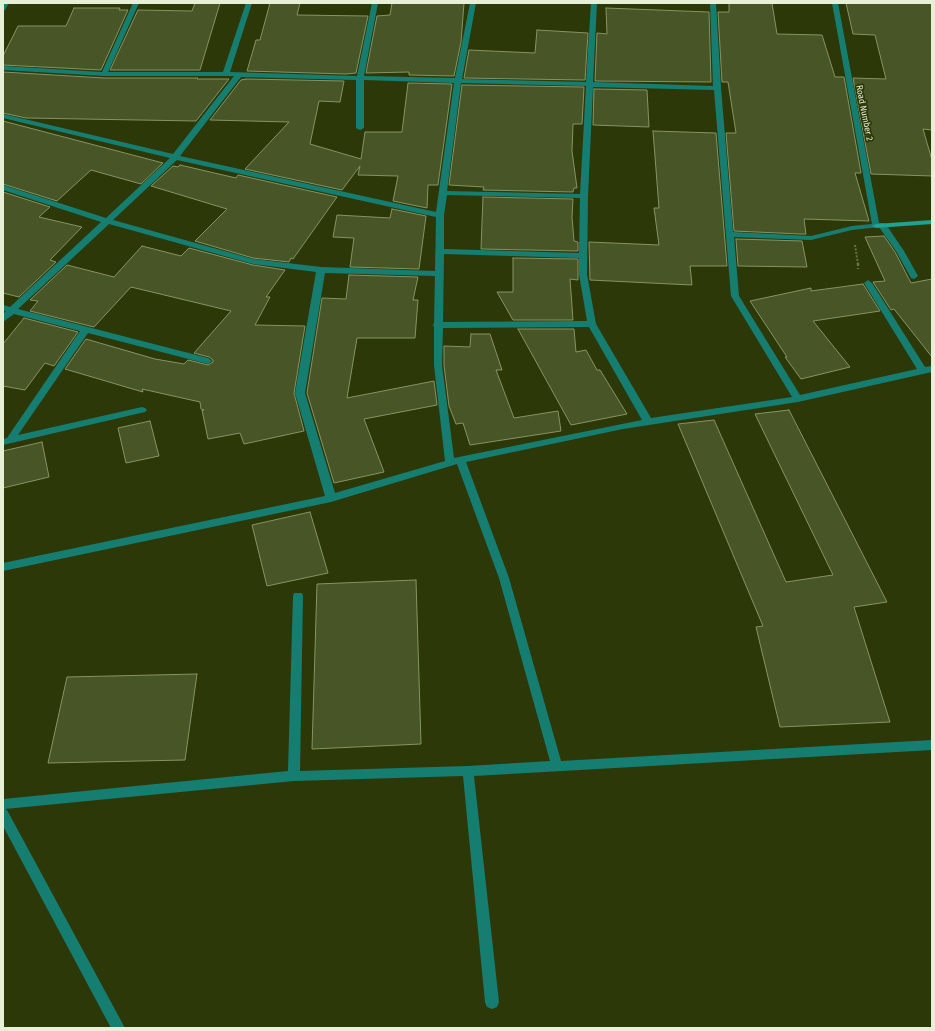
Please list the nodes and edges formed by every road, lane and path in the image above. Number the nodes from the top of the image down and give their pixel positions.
1 (6, 3) edge
2 (136, 3) edge
3 (249, 3) edge
4 (375, 3) edge
5 (473, 3) edge
6 (594, 3) edge
7 (713, 3) edge
8 (835, 3) edge
9 (3, 8) edge
10 (3, 68) edge
11 (104, 74) junction
12 (226, 74) junction
13 (238, 75) junction
14 (360, 78) junction
15 (458, 81) junction
16 (590, 84) junction
17 (717, 88) junction
18 (3, 116) edge
19 (360, 128) dead end
20 (175, 157) junction
21 (3, 187) edge
22 (442, 193) junction
23 (584, 196) junction
24 (440, 215) junction
25 (107, 221) junction
26 (932, 222) edge
27 (879, 225) junction
28 (852, 228) junction
29 (729, 234) junction
30 (439, 251) junction
31 (584, 256) junction
32 (321, 270) junction
33 (438, 274) junction
34 (914, 276) dead end
35 (868, 283) joint
36 (3, 308) edge
37 (12, 310) junction
38 (3, 318) edge
39 (592, 324) junction
40 (437, 325) junction
41 (86, 329) junction
42 (208, 361) dead end
43 (927, 370) edge
44 (798, 399) junction
45 (142, 410) dead end
46 (648, 422) junction
47 (6, 441) edge
48 (455, 461) junction
49 (331, 498) junction
50 (3, 567) edge
51 (298, 596) dead end
52 (932, 745) edge
53 (557, 767) junction
54 (468, 771) junction
55 (294, 776) junction
56 (3, 804) edge
57 (3, 814) edge
58 (492, 1002) dead end
59 (118, 1028) edge

1 - 9 street
2 - 11 street
3 - 12 street
4 - 14 street
5 - 15 street
6 - 16 street
7 - 17 street
8 - 27 street, Road Number 2
10 - 11 street
11 - 12 street
12 - 13 street
13 - 14 street
13 - 20 street
14 - 15 street
14 - 19 street
15 - 16 street
15 - 22 street
16 - 17 street
16 - 23 street
17 - 29 street
18 - 20 street
20 - 24 street
20 - 25 street
21 - 25 street
22 - 23 street
22 - 24 street
23 - 31 street
24 - 30 street
25 - 32 street
25 - 37 street
26 - 27 street
27 - 28 street
27 - 34 street
28 - 29 street
28 - 35 path
29 - 44 street
30 - 31 street
30 - 33 street
31 - 39 street
32 - 33 street
32 - 49 street
33 - 40 street
35 - 43 street
36 - 37 street
37 - 38 street
37 - 41 street
39 - 40 street
39 - 46 street
40 - 48 street
41 - 42 street
41 - 47 street
43 - 44 street
44 - 46 street
45 - 47 street
46 - 48 street
48 - 49 street
48 - 53 street
49 - 50 street
51 - 55 street
52 - 53 street
53 - 54 street
54 - 55 street
54 - 58 street
55 - 56 street
57 - 59 street

